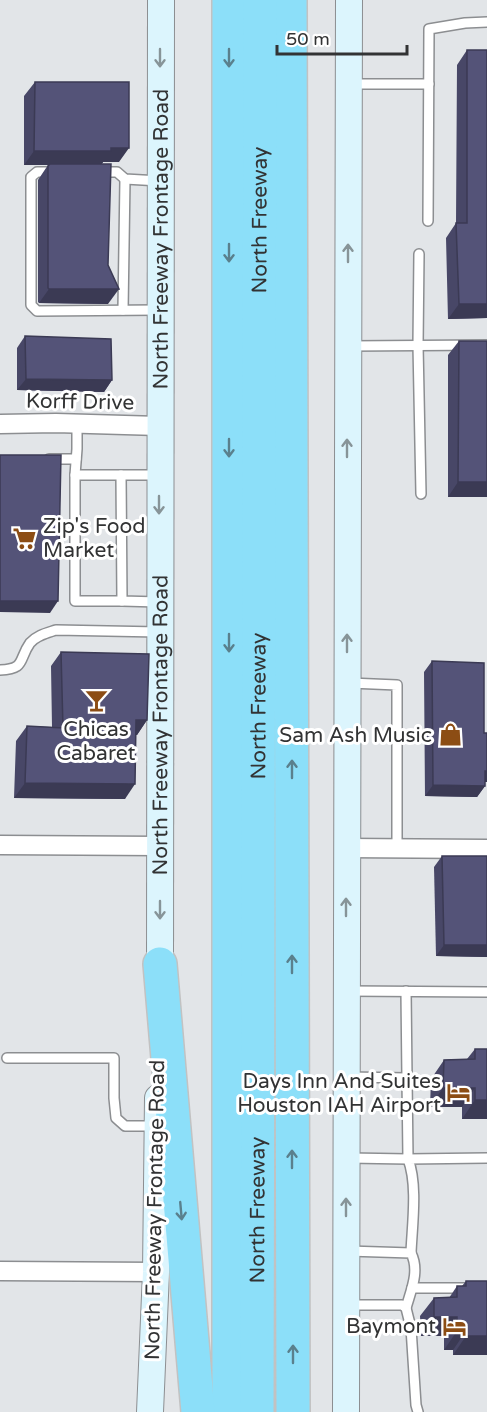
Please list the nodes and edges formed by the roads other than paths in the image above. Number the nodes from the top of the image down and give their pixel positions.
1 (160, 0) edge
2 (229, 0) edge
3 (260, 0) edge
4 (290, 0) edge
5 (349, 0) edge
6 (487, 22) edge
7 (348, 84) junction
8 (429, 84) junction
9 (61, 172) edge
10 (84, 172) edge
11 (125, 180) junction
12 (160, 181) junction
13 (429, 220) dead end
14 (419, 254) dead end
15 (123, 310) junction
16 (160, 310) junction
17 (418, 345) junction
18 (487, 345) edge
19 (347, 346) junction
20 (0, 424) edge
21 (77, 424) junction
22 (159, 426) junction
23 (44, 459) edge
24 (76, 459) junction
25 (75, 475) junction
26 (121, 475) junction
27 (159, 475) junction
28 (421, 494) dead end
29 (122, 601) junction
30 (159, 602) junction
31 (159, 632) junction
32 (0, 670) edge
33 (347, 683) junction
34 (0, 845) edge
35 (159, 846) junction
36 (346, 848) junction
37 (397, 849) junction
38 (487, 849) edge
39 (160, 964) junction
40 (346, 991) junction
41 (406, 991) junction
42 (487, 992) edge
43 (7, 1059) dead end
44 (346, 1077) junction
45 (407, 1078) junction
46 (158, 1126) junction
47 (346, 1158) junction
48 (487, 1158) edge
49 (408, 1159) junction
50 (346, 1251) junction
51 (411, 1253) junction
52 (0, 1271) edge
53 (156, 1272) junction
54 (412, 1288) junction
55 (487, 1288) edge
56 (346, 1305) junction
57 (406, 1308) junction
58 (150, 1412) edge
59 (198, 1412) edge
60 (229, 1412) edge
61 (257, 1412) edge
62 (293, 1412) edge
63 (346, 1412) edge
64 (418, 1412) edge

1 -> 12 main road, North Freeway Frontage Road
2 -> 60 highway, North Freeway
3 - 61 highway, North Freeway
62 -> 4 highway, North Freeway
5 - 7 main road
6 - 8 lane
7 - 8 lane
19 -> 7 main road
8 - 13 lane
9 - 15 lane
10 - 11 lane
11 - 12 lane
11 - 15 lane
12 - 16 main road, North Freeway Frontage Road
14 - 17 lane
15 - 16 lane
16 - 22 main road, North Freeway Frontage Road
17 - 18 lane
17 - 19 lane
17 - 28 lane
33 -> 19 main road
20 - 21 street, Korff Drive
21 - 22 street, Korff Drive
21 - 24 lane
22 - 27 main road, North Freeway Frontage Road
23 - 24 lane
24 - 25 lane
25 - 26 lane
25 - 29 lane
26 - 27 lane
26 - 29 lane
27 -> 30 main road, North Freeway Frontage Road
29 - 30 lane
30 - 31 main road, North Freeway Frontage Road
31 - 32 lane
31 - 35 main road, North Freeway Frontage Road
33 - 36 main road
33 - 37 lane
34 - 35 street
35 -> 39 main road, North Freeway Frontage Road
36 - 37 street
40 -> 36 main road
37 - 38 street
39 - 46 main road, North Freeway Frontage Road
39 -> 59 highway
40 - 41 lane
40 - 44 main road
41 - 42 lane
41 - 45 lane
43 - 46 lane
44 - 45 lane
44 - 47 main road
45 - 49 lane
46 - 53 main road, North Freeway Frontage Road
47 - 49 lane
50 -> 47 main road
48 - 49 lane
49 - 51 lane
50 - 51 lane
50 - 56 main road
51 - 54 lane
52 - 53 street
53 - 58 main road, North Freeway Frontage Road
54 - 55 lane
54 - 57 lane
56 - 57 lane
56 - 63 main road
57 - 64 lane

